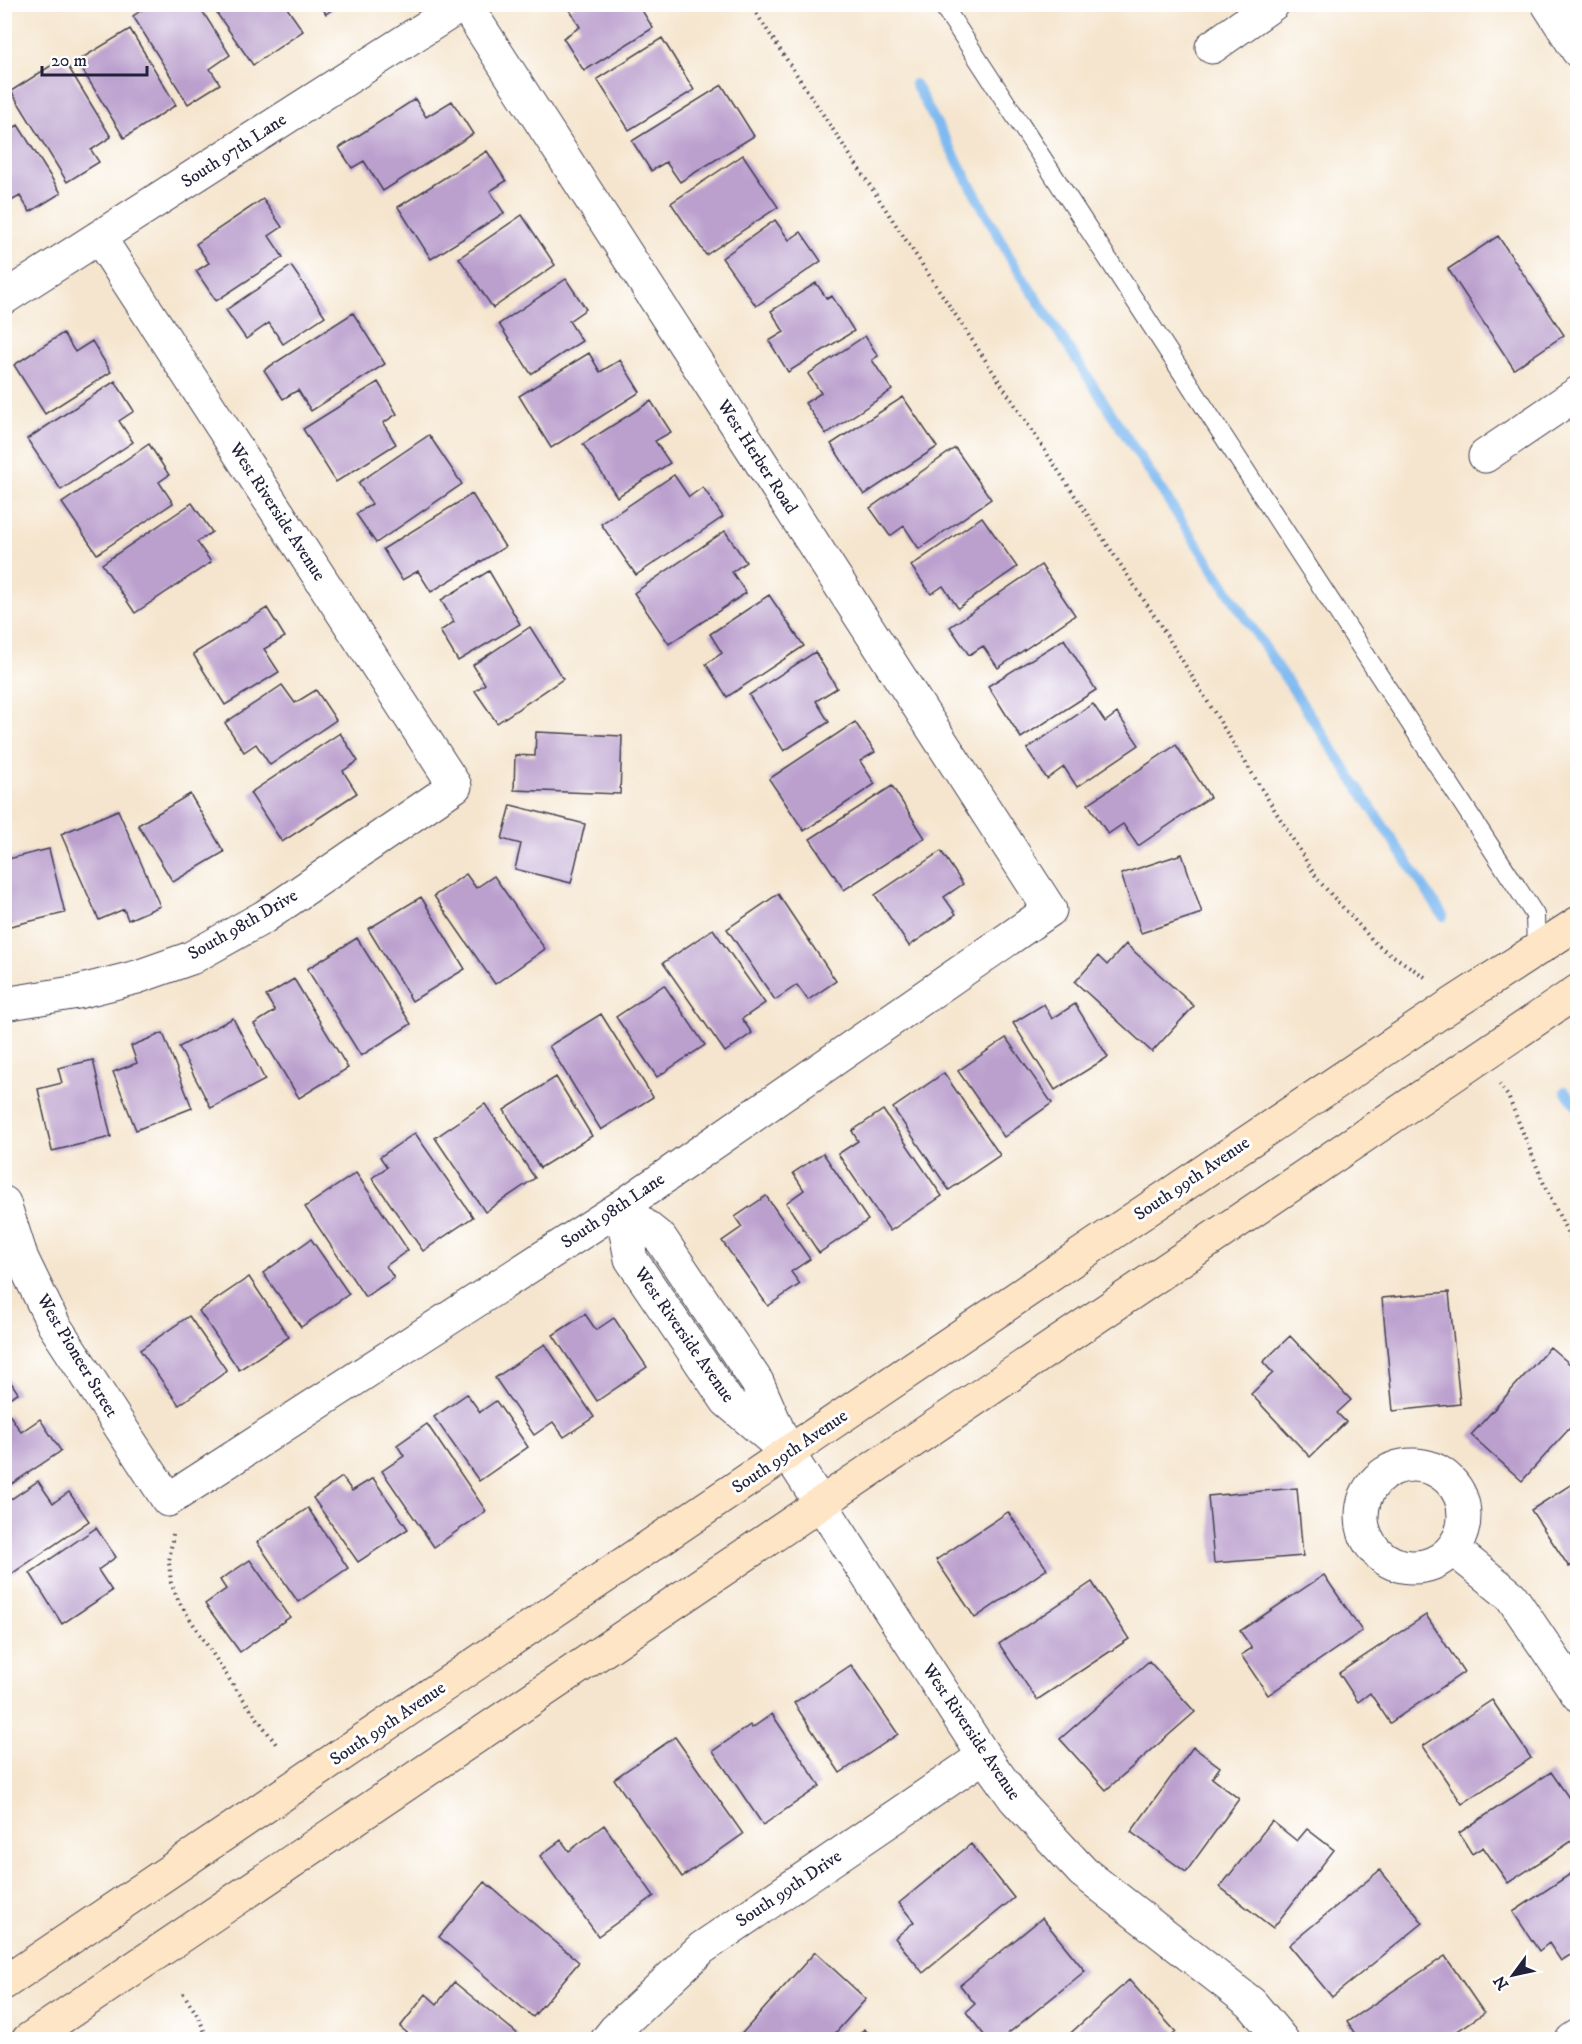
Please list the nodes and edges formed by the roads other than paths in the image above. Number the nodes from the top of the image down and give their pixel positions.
1 (464, 4) edge
2 (942, 4) edge
3 (1273, 4) edge
4 (1548, 4) edge
5 (1212, 46) dead end
6 (1578, 51) edge
7 (99, 237) junction
8 (4, 298) edge
9 (1578, 393) edge
10 (1485, 456) dead end
11 (455, 786) joint
12 (1050, 910) joint
13 (1578, 922) edge
14 (1525, 957) junction
15 (1578, 991) edge
16 (4, 1004) edge
17 (4, 1203) edge
18 (621, 1207) junction
19 (788, 1453) junction
20 (168, 1500) joint
21 (820, 1503) junction
22 (1454, 1549) dead end
23 (1578, 1695) edge
24 (984, 1756) junction
25 (4, 1983) edge
26 (616, 2036) edge
27 (1578, 2036) edge
28 (28, 2040) edge
29 (1282, 2040) edge
30 (1572, 2040) edge

1 - 7 street, South 97th Lane
1 - 12 street, West Herber Road
2 - 14 lane
3 - 5 street
4 - 6 street
7 - 8 street, South 97th Lane
7 - 11 street, West Riverside Avenue
9 - 10 street
11 - 16 street, South 98th Drive
12 - 18 street, South 98th Lane
13 - 14 main road, South 99th Avenue
14 - 19 main road, South 99th Avenue
15 - 21 main road
17 - 20 street, West Pioneer Street
18 - 19 street, West Riverside Avenue
18 - 20 street, South 98th Lane
19 - 21 street, West Riverside Avenue
19 - 25 main road, South 99th Avenue
21 - 24 street, West Riverside Avenue
21 - 28 main road
22 - 23 street
24 - 26 street, South 99th Drive
24 - 29 street, West Riverside Avenue
27 - 30 street

